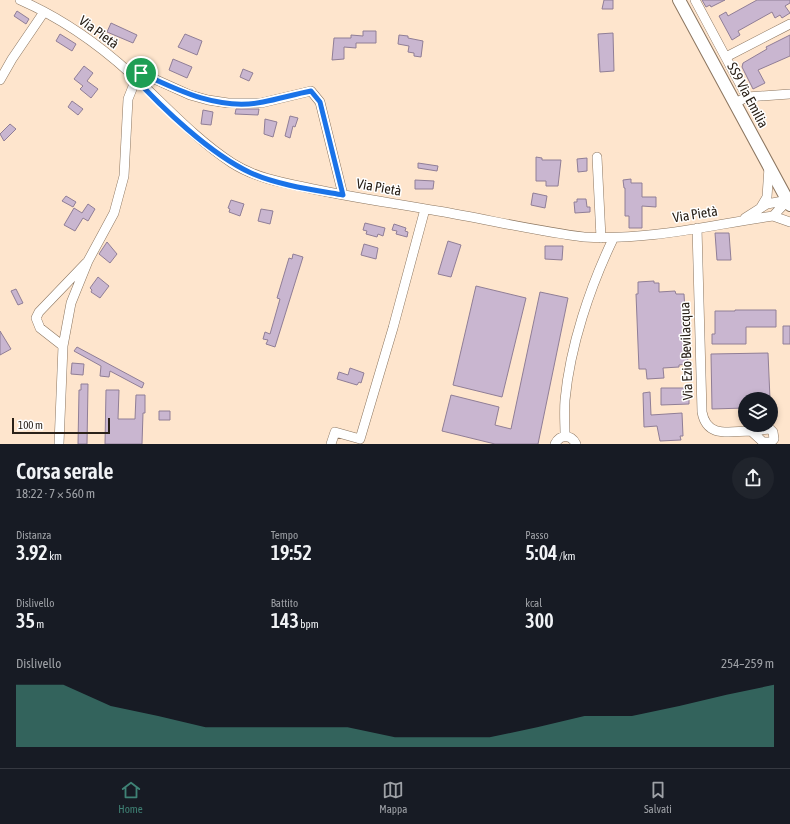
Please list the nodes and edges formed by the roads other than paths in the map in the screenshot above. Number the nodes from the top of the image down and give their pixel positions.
1 (20, 0) edge
2 (679, 0) edge
3 (695, 0) edge
4 (44, 12) junction
5 (790, 24) edge
6 (726, 57) junction
7 (134, 77) junction
8 (0, 80) edge
9 (790, 94) edge
10 (747, 97) junction
11 (736, 103) junction
12 (596, 157) dead end
13 (768, 164) junction
14 (343, 195) junction
15 (789, 202) edge
16 (761, 207) junction
17 (425, 209) junction
18 (773, 216) junction
19 (740, 221) junction
20 (790, 222) edge
21 (697, 228) junction
22 (600, 238) junction
23 (613, 239) junction
24 (88, 260) junction
25 (63, 346) junction
26 (738, 431) edge
27 (565, 436) junction
28 (59, 444) edge
29 (331, 444) edge
30 (555, 444) edge
31 (576, 444) edge

1 - 4 street, Via Pietà
2 - 11 main road, SS9 Via Emilia
3 - 6 street
4 - 7 street, Via Pietà
4 - 8 street
5 - 6 street
6 - 10 street
7 - 14 street, Via Pietà
7 - 14 street
7 - 24 street
9 - 10 street
10 - 11 street
11 - 13 main road, SS9 Via Emilia
12 - 22 street
13 - 15 main road, SS9 Via Emilia
13 - 16 street
14 - 17 street, Via Pietà
15 - 16 street
15 - 18 street
16 - 19 street
17 - 22 street, Via Pietà
17 - 29 street
18 - 19 street, Via Pietà
18 - 20 street, Via Pietà
19 - 21 street, Via Pietà
21 - 23 street, Via Pietà
21 - 26 street, Via Ezio Bevilacqua
22 - 23 street, Via Pietà
23 - 27 street
24 - 25 street
24 - 25 street
25 - 28 street
27 - 30 street
27 - 31 street

